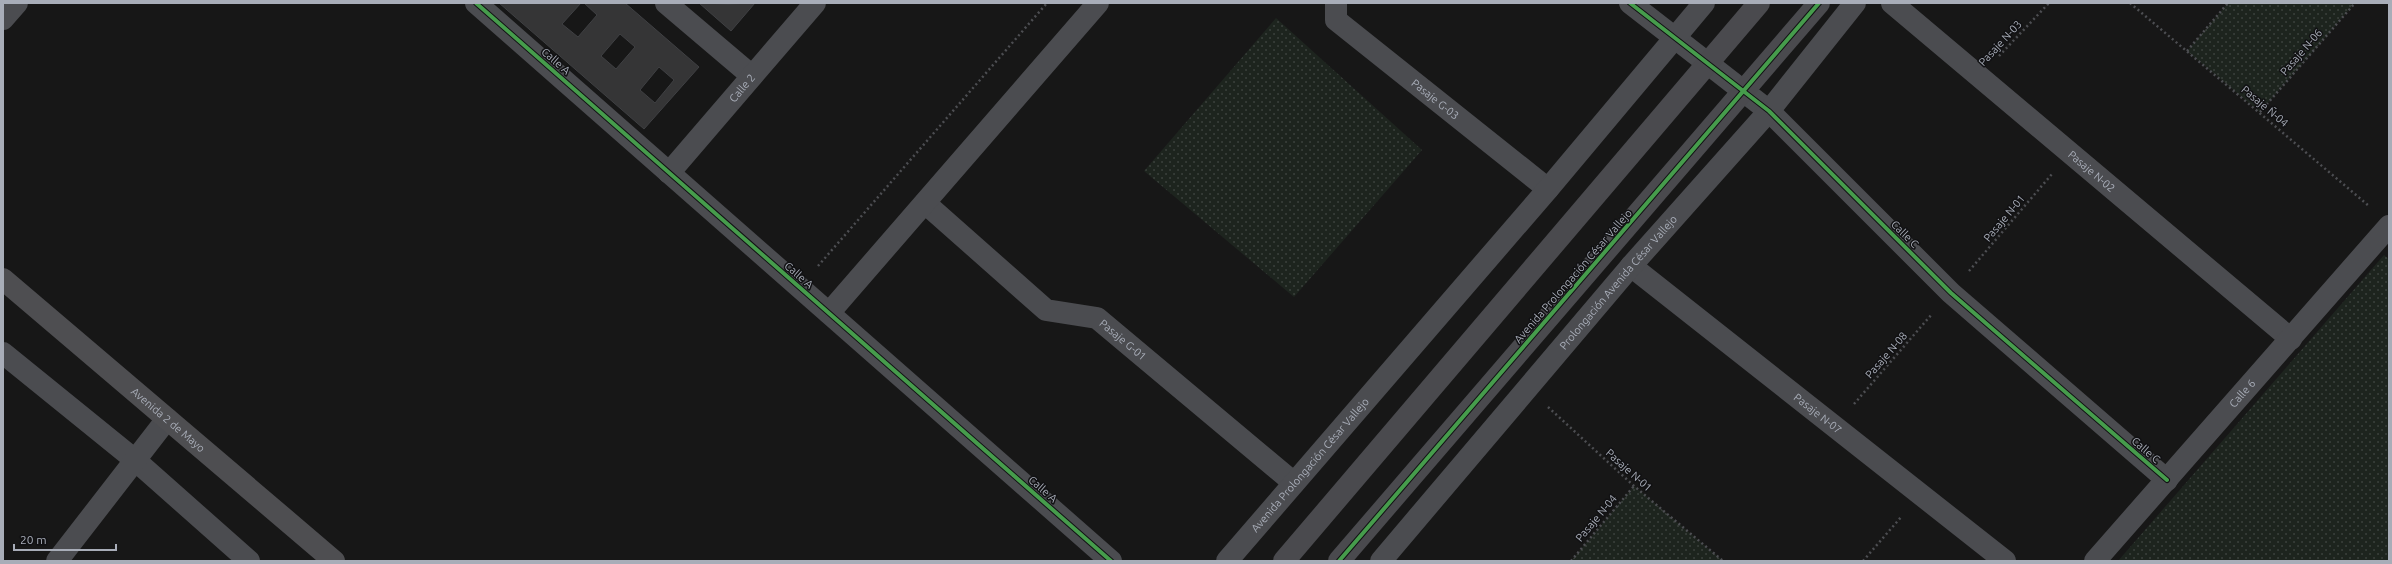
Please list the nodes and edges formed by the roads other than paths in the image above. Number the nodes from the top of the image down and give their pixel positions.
1 (17, 3) edge
2 (476, 3) edge
3 (666, 3) edge
4 (815, 3) edge
5 (1098, 3) edge
6 (1336, 3) edge
7 (1630, 3) edge
8 (1704, 3) edge
9 (1759, 3) edge
10 (1819, 3) edge
11 (1855, 3) edge
12 (1892, 3) edge
13 (3, 19) edge
14 (1673, 38) junction
15 (1707, 63) junction
16 (752, 76) junction
17 (1744, 91) junction
18 (1769, 110) junction
19 (669, 173) junction
20 (1548, 189) junction
21 (925, 203) junction
22 (2389, 226) edge
23 (1631, 266) junction
24 (3, 279) edge
25 (829, 313) junction
26 (2292, 338) junction
27 (3, 353) edge
28 (167, 419) junction
29 (135, 460) junction
30 (2167, 480) junction
31 (1294, 483) junction
32 (57, 561) edge
33 (249, 561) edge
34 (334, 561) edge
35 (1112, 561) edge
36 (1227, 561) edge
37 (1284, 561) edge
38 (1339, 561) edge
39 (1381, 561) edge
40 (2004, 561) edge
41 (2095, 561) edge

1 - 13 street
2 - 19 street, Calle A
3 - 16 street
4 - 16 street, Calle 2
5 - 21 street
6 - 20 street, Pasaje G-03
7 - 14 street, Calle C
8 - 14 street, Avenida Prolongación César Vallejo
9 - 15 street
10 - 17 street, Avenida Prolongación César Vallejo
11 - 18 street, Prolongación Avenida César Vallejo
12 - 26 street, Pasaje N-02
14 - 15 street, Calle C
14 - 20 street, Avenida Prolongación César Vallejo
15 - 17 street, Calle C
15 - 37 street
16 - 19 street, Calle 2
17 - 18 street, Calle C
17 - 38 street, Avenida Prolongación César Vallejo
18 - 23 street, Prolongación Avenida César Vallejo
18 - 30 street, Calle C
19 - 25 street, Calle A
20 - 31 street, Avenida Prolongación César Vallejo
21 - 25 street
21 - 31 street, Pasaje G-01
22 - 26 street, Calle 6
23 - 39 street, Prolongación Avenida César Vallejo
23 - 40 street, Pasaje N-07
24 - 28 highway, Avenida 2 de Mayo
25 - 35 street, Calle A
26 - 30 street, Calle 6
27 - 29 street
28 - 29 street
28 - 34 highway, Avenida 2 de Mayo
29 - 32 street
29 - 33 street
30 - 41 street, Calle 6
31 - 36 street, Avenida Prolongación César Vallejo

